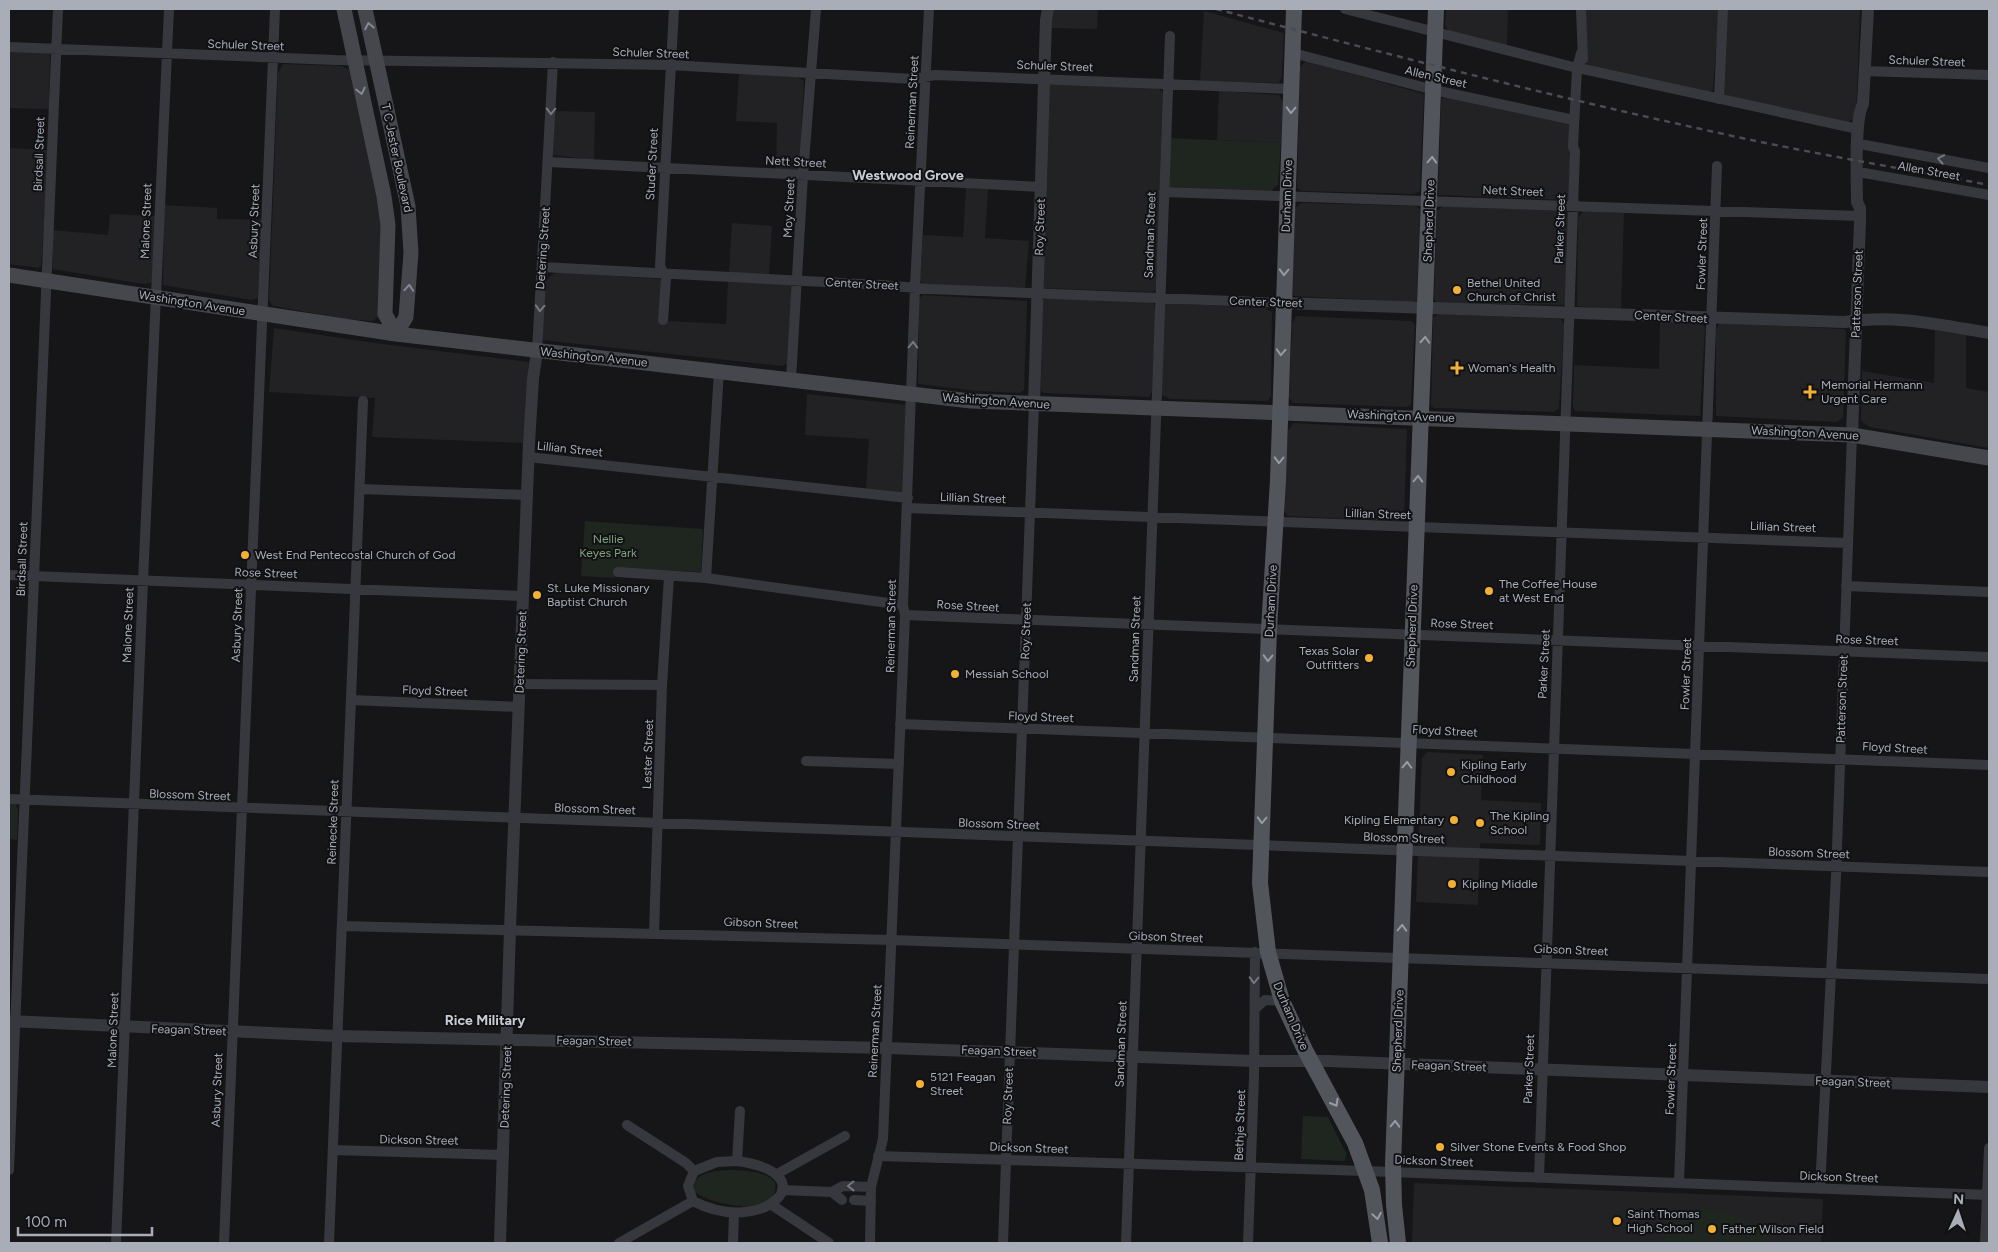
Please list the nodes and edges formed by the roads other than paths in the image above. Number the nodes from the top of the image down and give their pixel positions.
1 (58, 9) edge
2 (169, 9) edge
3 (274, 9) edge
4 (344, 9) edge
5 (366, 9) edge
6 (674, 9) edge
7 (816, 9) edge
8 (929, 9) edge
9 (1294, 9) edge
10 (1345, 9) edge
11 (1436, 9) edge
12 (1581, 9) edge
13 (1723, 9) edge
14 (1868, 9) edge
15 (1046, 12) edge
16 (1435, 33) junction
17 (1170, 36) dead end
18 (9, 47) edge
19 (56, 49) junction
20 (1293, 53) junction
21 (167, 55) junction
22 (272, 58) junction
23 (354, 60) junction
24 (375, 60) junction
25 (553, 62) junction
26 (670, 65) junction
27 (1580, 68) junction
28 (1864, 71) junction
29 (812, 74) junction
30 (1989, 75) edge
31 (925, 77) junction
32 (1044, 78) junction
33 (1168, 84) junction
34 (1292, 89) junction
35 (1434, 90) junction
36 (1719, 99) junction
37 (1863, 104) junction
38 (1574, 120) junction
39 (1858, 129) junction
40 (1865, 145) junction
41 (1575, 151) junction
42 (549, 162) junction
43 (1717, 166) dead end
44 (664, 168) junction
45 (1989, 168) edge
46 (1864, 172) junction
47 (803, 174) junction
48 (920, 180) junction
49 (1042, 187) junction
50 (1164, 192) junction
51 (406, 193) junction
52 (1989, 195) edge
53 (384, 196) junction
54 (1288, 196) junction
55 (1430, 200) junction
56 (1574, 205) junction
57 (1716, 211) junction
58 (1860, 212) junction
59 (542, 267) junction
60 (662, 274) junction
61 (9, 275) edge
62 (798, 280) junction
63 (46, 281) junction
64 (915, 287) junction
65 (1038, 293) junction
66 (155, 297) junction
67 (1161, 298) junction
68 (1283, 303) junction
69 (1426, 308) junction
70 (1570, 312) junction
71 (262, 313) junction
72 (1712, 319) junction
73 (664, 320) dead end
74 (1856, 320) junction
75 (396, 334) junction
76 (1989, 334) edge
77 (537, 351) junction
78 (719, 371) junction
79 (791, 379) junction
80 (912, 393) junction
81 (363, 401) dead end
82 (1034, 404) junction
83 (1156, 408) junction
84 (1279, 412) junction
85 (1420, 418) junction
86 (1566, 424) junction
87 (1708, 429) junction
88 (1852, 434) junction
89 (528, 457) junction
90 (1989, 458) edge
91 (711, 476) junction
92 (360, 489) junction
93 (527, 495) junction
94 (908, 503) junction
95 (1030, 513) junction
96 (1152, 517) junction
97 (1275, 522) junction
98 (1416, 528) junction
99 (1561, 532) junction
100 (1704, 537) junction
101 (1848, 543) junction
102 (618, 572) dead end
103 (9, 575) edge
104 (34, 576) junction
105 (669, 577) junction
106 (706, 578) junction
107 (143, 581) junction
108 (251, 584) junction
109 (1846, 586) junction
110 (356, 589) junction
111 (1989, 592) edge
112 (523, 596) junction
113 (904, 610) junction
114 (1026, 621) junction
115 (1148, 625) junction
116 (1269, 629) junction
117 (1412, 635) junction
118 (1558, 639) junction
119 (1700, 645) junction
120 (1843, 652) junction
121 (1989, 657) edge
122 (520, 684) junction
123 (662, 685) junction
124 (351, 700) junction
125 (519, 707) junction
126 (900, 724) junction
127 (1022, 729) junction
128 (1144, 733) junction
129 (1266, 736) junction
130 (1408, 742) junction
131 (1553, 748) junction
132 (1696, 753) junction
133 (1840, 758) junction
134 (806, 761) dead end
135 (899, 764) junction
136 (1989, 765) edge
137 (9, 799) edge
138 (24, 800) junction
139 (134, 805) junction
140 (241, 809) junction
141 (346, 813) junction
142 (514, 819) junction
143 (658, 824) junction
144 (896, 833) junction
145 (1018, 837) junction
146 (1140, 841) junction
147 (1261, 846) junction
148 (1404, 850) junction
149 (1549, 856) junction
150 (1692, 861) junction
151 (1836, 866) junction
152 (1989, 872) edge
153 (342, 926) junction
154 (510, 928) junction
155 (654, 932) junction
156 (892, 940) junction
157 (1014, 944) junction
158 (1136, 949) junction
159 (1262, 952) junction
160 (1400, 957) junction
161 (1545, 962) junction
162 (1687, 967) junction
163 (1831, 972) junction
164 (1989, 979) edge
165 (1282, 1001) junction
166 (1256, 1008) junction
167 (12, 1021) edge
168 (126, 1027) junction
169 (232, 1031) junction
170 (337, 1036) junction
171 (507, 1039) junction
172 (887, 1048) junction
173 (1010, 1052) junction
174 (1133, 1056) junction
175 (1254, 1061) junction
176 (1310, 1061) junction
177 (1397, 1064) junction
178 (1542, 1070) junction
179 (1684, 1075) junction
180 (1826, 1081) junction
181 (1989, 1087) edge
182 (740, 1111) dead end
183 (627, 1125) dead end
184 (845, 1136) dead end
185 (1989, 1148) edge
186 (334, 1150) junction
187 (504, 1155) junction
188 (878, 1156) junction
189 (1006, 1160) junction
190 (737, 1161) junction
191 (1129, 1164) junction
192 (1250, 1168) junction
193 (9, 1170) edge
194 (694, 1171) junction
195 (1366, 1171) junction
196 (1393, 1172) junction
197 (777, 1174) junction
198 (1538, 1178) junction
199 (1679, 1183) junction
200 (871, 1187) junction
201 (1820, 1189) junction
202 (782, 1190) junction
203 (832, 1192) junction
204 (1988, 1195) edge
205 (842, 1200) dead end
206 (854, 1200) dead end
207 (693, 1201) junction
208 (871, 1201) junction
209 (772, 1205) junction
210 (734, 1213) junction
211 (116, 1243) edge
212 (224, 1243) edge
213 (330, 1243) edge
214 (500, 1243) edge
215 (619, 1243) edge
216 (733, 1243) edge
217 (829, 1243) edge
218 (870, 1243) edge
219 (1003, 1243) edge
220 (1126, 1243) edge
221 (1248, 1243) edge
222 (1380, 1243) edge
223 (1398, 1243) edge
224 (1985, 1243) edge

1 - 19 street, Birdsall Street
2 - 21 street, Malone Street
3 - 22 street, Asbury Street
4 - 23 main road, T C Jester Boulevard
24 -> 5 main road, T C Jester Boulevard
6 - 26 street, Studer Street
7 - 29 street, Moy Street
8 - 31 street, Reinerman Street
9 - 20 main road, Durham Drive
10 - 16 street
11 - 16 main road, Shepherd Drive
12 - 27 street, Parker Street
13 - 36 street
14 - 28 street, Patterson Street
15 - 32 street, Roy Street
16 - 27 street
16 - 35 main road, Shepherd Drive
17 - 33 street, Sandman Street
18 - 19 street, Schuler Street
19 - 21 street, Schuler Street
19 - 63 street, Birdsall Street
20 - 34 main road, Durham Drive
20 - 35 street, Allen Street
21 - 22 street, Schuler Street
21 - 66 street, Malone Street
22 - 23 street, Schuler Street
22 - 71 street, Asbury Street
23 - 24 street, Schuler Street
23 -> 53 main road, T C Jester Boulevard
24 - 25 street, Schuler Street
24 - 51 main road, T C Jester Boulevard
25 - 26 street, Schuler Street
25 -> 42 street, Detering Street
26 - 29 street, Schuler Street
26 - 44 street, Studer Street
27 - 36 street
27 - 38 street, Parker Street
27 - 41 street, Parker Street
28 - 30 street, Schuler Street
28 - 37 street, Patterson Street
29 - 31 street, Schuler Street
29 - 47 street, Moy Street
31 - 32 street, Schuler Street
31 - 48 street, Reinerman Street
32 - 33 street, Schuler Street
32 - 49 street, Roy Street
33 - 34 street, Schuler Street
33 - 50 street, Sandman Street
34 -> 54 main road, Durham Drive
35 - 38 street, Allen Street
55 -> 35 main road, Shepherd Drive
36 - 39 street
37 - 39 street, Patterson Street
37 - 40 street, Patterson Street
38 - 41 street, Parker Street
39 - 58 street, Patterson Street
45 -> 40 street, Allen Street
40 - 46 street, Patterson Street
41 - 56 street, Parker Street
42 - 44 street, Nett Street
42 - 59 street, Detering Street
43 - 57 street, Fowler Street
44 - 47 street, Nett Street
44 - 60 street, Studer Street
46 - 52 street, Allen Street
46 - 58 street, Patterson Street
47 - 48 street, Nett Street
47 - 62 street, Moy Street
48 - 49 street, Nett Street
48 - 64 street, Reinerman Street
49 - 65 street, Roy Street
50 - 54 street, Nett Street
50 - 67 street, Sandman Street
51 - 53 main road
75 -> 51 main road, T C Jester Boulevard
53 - 75 main road, T C Jester Boulevard
54 - 55 street, Nett Street
54 -> 68 main road, Durham Drive
55 - 56 street, Nett Street
55 - 69 main road, Shepherd Drive
56 - 57 street, Nett Street
56 - 70 street, Parker Street
57 - 58 street, Nett Street
57 - 72 street, Fowler Street
58 - 74 street, Patterson Street
59 - 60 street, Center Street
59 -> 77 street, Detering Street
60 - 62 street, Center Street
60 - 73 street, Studer Street
61 - 63 main road, Washington Avenue
62 - 64 street, Center Street
62 - 79 street, Moy Street
63 - 66 main road, Washington Avenue
63 - 104 street, Birdsall Street
64 - 65 street, Center Street
80 -> 64 street, Reinerman Street
65 - 67 street, Center Street
65 - 82 street, Roy Street
66 - 71 main road, Washington Avenue
66 - 107 street, Malone Street
67 - 68 street, Center Street
67 - 83 street, Sandman Street
68 - 69 street, Center Street
68 -> 84 main road, Durham Drive
69 - 70 street, Center Street
85 -> 69 main road, Shepherd Drive
70 - 72 street, Center Street
70 - 86 street, Parker Street
71 - 75 main road, Washington Avenue
71 - 108 street, Asbury Street
72 - 74 street, Center Street
72 - 87 street, Fowler Street
74 - 76 street, Center Street
74 - 88 street, Patterson Street
75 - 77 main road, Washington Avenue
77 - 78 main road, Washington Avenue
77 - 89 street, Detering Street
78 - 79 main road, Washington Avenue
78 - 91 street
79 - 80 main road, Washington Avenue
80 - 82 main road, Washington Avenue
80 - 94 street, Reinerman Street
81 - 92 street, Reinecke Street
82 - 83 main road, Washington Avenue
82 - 95 street, Roy Street
83 - 84 main road, Washington Avenue
83 - 96 street, Sandman Street
84 - 85 main road, Washington Avenue
84 -> 97 main road, Durham Drive
85 - 86 main road, Washington Avenue
98 -> 85 main road, Shepherd Drive
86 - 87 main road, Washington Avenue
86 - 99 street, Parker Street
87 - 88 main road, Washington Avenue
87 - 100 street, Fowler Street
88 - 90 main road, Washington Avenue
88 - 101 street, Patterson Street
89 - 91 street, Lillian Street
89 - 93 street, Detering Street
91 - 94 street, Lillian Street
91 - 106 street
92 - 93 street
92 - 110 street, Reinecke Street
93 - 112 street, Detering Street
94 - 95 street, Lillian Street
94 - 113 street, Reinerman Street
95 - 96 street, Lillian Street
95 - 114 street, Roy Street
96 - 97 street, Lillian Street
96 - 115 street, Sandman Street
97 - 98 street, Lillian Street
97 - 116 main road, Durham Drive
98 - 99 street, Lillian Street
98 - 117 main road, Shepherd Drive
99 - 100 street, Lillian Street
99 - 118 street, Parker Street
100 - 101 street, Lillian Street
100 - 119 street, Fowler Street
101 - 109 street, Patterson Street
102 - 105 street, Rose Street
103 - 104 street, Rose Street
104 - 107 street, Rose Street
104 - 138 street, Birdsall Street
105 - 106 street, Rose Street
105 - 123 street, Lester Street
106 - 113 street, Rose Street
107 - 108 street, Rose Street
107 - 139 street, Malone Street
108 - 110 street, Rose Street
108 - 140 street, Asbury Street
109 - 111 street
109 - 120 street, Patterson Street
110 - 112 street, Rose Street
110 - 124 street, Reinecke Street
112 - 122 street, Detering Street
113 - 114 street, Rose Street
113 - 126 street, Reinerman Street
114 - 115 street, Rose Street
114 - 127 street, Roy Street
115 - 116 street, Rose Street
115 - 128 street, Sandman Street
116 - 117 street, Rose Street
116 -> 129 main road, Durham Drive
117 - 118 street, Rose Street
117 - 130 main road, Shepherd Drive
118 - 119 street, Rose Street
118 - 131 street, Parker Street
119 - 120 street, Rose Street
119 - 132 street, Fowler Street
120 - 121 street, Rose Street
120 - 133 street, Patterson Street
122 - 123 street
122 - 125 street, Detering Street
123 - 143 street, Lester Street
124 - 125 street, Floyd Street
124 - 141 street, Reinecke Street
125 - 142 street, Detering Street
126 - 127 street, Floyd Street
126 - 135 street, Reinerman Street
127 - 128 street, Floyd Street
127 - 145 street, Roy Street
128 - 129 street, Floyd Street
128 - 146 street, Sandman Street
129 - 130 street, Floyd Street
129 -> 147 main road, Durham Drive
130 - 131 street, Floyd Street
148 -> 130 main road, Shepherd Drive
131 - 132 street, Floyd Street
131 - 149 street, Parker Street
132 - 133 street, Floyd Street
132 - 150 street, Fowler Street
133 - 136 street, Floyd Street
133 - 151 street, Patterson Street
134 - 135 street
135 - 144 street, Reinerman Street
137 - 138 street, Blossom Street
138 - 139 street, Blossom Street
138 - 167 street, Birdsall Street
139 - 140 street, Blossom Street
139 - 168 street, Malone Street
140 - 141 street, Blossom Street
140 - 169 street, Asbury Street
141 - 142 street, Blossom Street
141 - 153 street, Reinecke Street
142 - 143 street, Blossom Street
142 - 154 street, Detering Street
143 - 144 street, Blossom Street
143 - 155 street, Lester Street
144 - 145 street, Blossom Street
144 - 156 street, Reinerman Street
145 - 146 street, Blossom Street
145 - 157 street, Roy Street
146 - 147 street, Blossom Street
146 - 158 street, Sandman Street
147 - 148 street, Blossom Street
147 - 159 main road, Durham Drive
148 - 149 street, Blossom Street
160 -> 148 main road, Shepherd Drive
149 - 150 street, Blossom Street
149 - 161 street, Parker Street
150 - 151 street, Blossom Street
150 - 162 street, Fowler Street
151 - 152 street, Blossom Street
151 - 163 street, Patterson Street
153 - 154 street, Gibson Street
153 - 170 street, Reinecke Street
154 - 155 street, Gibson Street
154 - 171 street, Detering Street
155 - 156 street, Gibson Street
156 - 157 street, Gibson Street
156 - 172 street, Reinerman Street
157 - 158 street, Gibson Street
157 - 173 street, Roy Street
158 - 159 street, Gibson Street
158 - 174 street, Sandman Street
159 - 160 street, Gibson Street
159 - 165 main road, Durham Drive
159 -> 166 street, Bethje Street
160 - 161 street, Gibson Street
160 - 177 main road, Shepherd Drive
161 - 162 street, Gibson Street
161 - 178 street, Parker Street
162 - 163 street, Gibson Street
162 - 179 street, Fowler Street
163 - 164 street, Gibson Street
163 - 180 street, Patterson Street
165 - 166 street
165 - 176 main road, Durham Drive
166 - 175 street, Bethje Street
167 - 168 street, Feagan Street
167 - 193 street, Birdsall Street
168 - 169 street, Feagan Street
168 - 211 street, Malone Street
169 - 170 street, Feagan Street
169 - 212 street, Asbury Street
170 - 171 street, Feagan Street
170 - 186 street, Reinecke Street
171 - 172 street, Feagan Street
171 - 187 street, Detering Street
172 - 173 street, Feagan Street
172 - 188 street, Reinerman Street
173 - 174 street, Feagan Street
173 - 189 street, Roy Street
174 - 175 street, Feagan Street
174 - 191 street, Sandman Street
175 - 176 street, Feagan Street
175 - 192 street, Bethje Street
176 - 177 street, Feagan Street
176 -> 195 main road, Durham Drive
177 - 178 street, Feagan Street
196 -> 177 main road, Shepherd Drive
178 - 179 street, Feagan Street
178 - 198 street, Parker Street
179 - 180 street, Feagan Street
179 - 199 street, Fowler Street
180 - 181 street, Feagan Street
180 - 201 street, Patterson Street
182 - 190 street
183 - 194 street
184 - 197 street
185 - 204 street
186 - 187 street, Dickson Street
186 - 213 street, Reinecke Street
187 - 214 street, Detering Street
188 - 189 street, Dickson Street
188 - 200 street, Reinerman Street
189 - 191 street, Dickson Street
189 - 219 street, Roy Street
190 - 194 street
190 - 197 street
191 - 192 street, Dickson Street
191 - 220 street, Sandman Street
192 - 195 street, Dickson Street
192 - 221 street, Bethje Street
194 - 207 street
195 - 196 street, Dickson Street
195 -> 222 main road
196 - 198 street, Dickson Street
196 - 223 main road, Shepherd Drive
197 - 202 street
198 - 199 street, Dickson Street
199 - 201 street, Dickson Street
200 -> 203 street
200 - 208 street, Reinerman Street
201 - 204 street, Dickson Street
202 - 203 street
202 - 209 street
203 - 205 street
204 - 224 street
206 - 208 street
207 - 210 street
207 - 215 street
208 - 218 street, Reinerman Street
209 - 210 street
209 - 217 street
210 - 216 street

